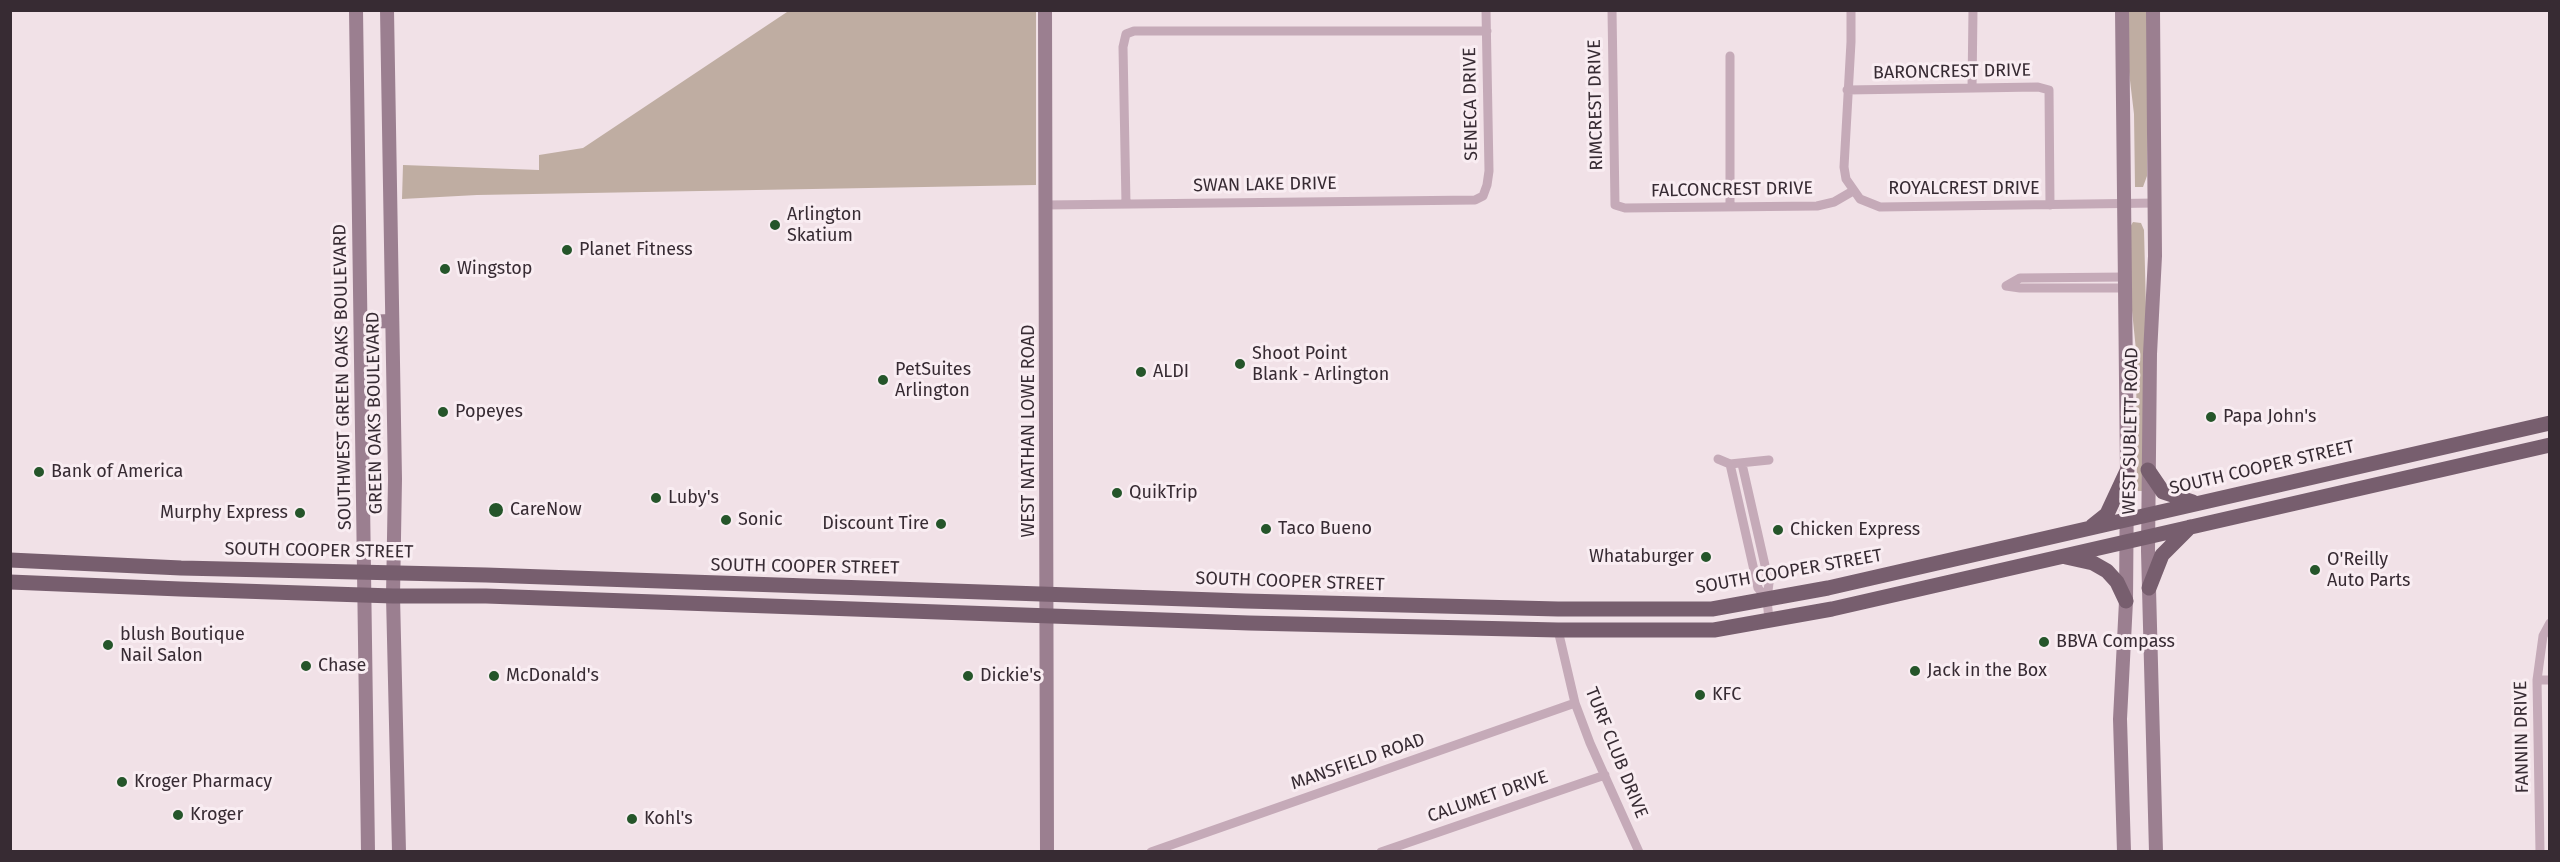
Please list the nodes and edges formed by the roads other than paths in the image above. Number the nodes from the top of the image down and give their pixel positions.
1 (356, 10) edge
2 (387, 10) edge
3 (1045, 10) edge
4 (1486, 10) edge
5 (1612, 10) edge
6 (1851, 10) edge
7 (1973, 10) edge
8 (2121, 10) edge
9 (2153, 10) edge
10 (1487, 31) junction
11 (1730, 57) dead end
12 (1972, 88) junction
13 (1847, 90) junction
14 (1853, 191) junction
15 (1483, 196) joint
16 (1614, 199) joint
17 (2155, 203) junction
18 (1046, 204) junction
19 (1126, 204) junction
20 (2124, 204) junction
21 (2050, 205) junction
22 (1730, 207) junction
23 (2071, 277) junction
24 (2125, 282) junction
25 (2071, 288) junction
26 (392, 321) junction
27 (361, 322) junction
28 (2550, 423) edge
29 (2550, 445) edge
30 (1718, 459) dead end
31 (1769, 460) dead end
32 (1730, 464) junction
33 (1742, 464) junction
34 (2148, 470) junction
35 (2127, 471) junction
36 (2196, 503) junction
37 (2148, 514) junction
38 (2126, 519) junction
39 (2192, 526) junction
40 (2091, 527) junction
41 (2148, 536) junction
42 (2126, 540) junction
43 (2060, 556) junction
44 (10, 560) edge
45 (115, 565) junction
46 (364, 572) junction
47 (394, 573) junction
48 (10, 582) edge
49 (114, 586) junction
50 (2149, 588) junction
51 (363, 593) junction
52 (1046, 593) junction
53 (393, 596) junction
54 (1767, 599) junction
55 (2126, 601) junction
56 (1323, 603) junction
57 (1046, 615) junction
58 (1769, 620) junction
59 (2550, 623) edge
60 (1323, 624) junction
61 (1558, 630) junction
62 (2537, 680) junction
63 (2550, 680) edge
64 (1575, 703) junction
65 (1605, 775) junction
66 (368, 852) edge
67 (399, 852) edge
68 (1047, 852) edge
69 (1151, 852) edge
70 (1381, 852) edge
71 (1639, 852) edge
72 (2124, 852) edge
73 (2156, 852) edge
74 (2540, 852) edge

1 - 27 main road, SOUTHWEST GREEN OAKS BOULEVARD
2 - 26 main road, GREEN OAKS BOULEVARD
3 - 18 main road, WEST NATHAN LOWE ROAD
4 - 10 street, SENECA DRIVE
5 - 16 street, RIMCREST DRIVE
6 - 13 street
7 - 12 street
8 - 20 main road, WEST SUBLETT ROAD
9 - 17 main road, WEST SUBLETT ROAD
10 - 15 street, SENECA DRIVE
10 - 19 street
11 - 22 street
12 - 13 street, BARONCREST DRIVE
12 - 21 street, BARONCREST DRIVE
13 - 14 street
14 - 21 street, ROYALCREST DRIVE
14 - 22 street, FALCONCREST DRIVE
15 - 19 street, SWAN LAKE DRIVE
16 - 22 street, FALCONCREST DRIVE
17 - 20 street, ROYALCREST DRIVE
17 - 34 main road, WEST SUBLETT ROAD
18 - 19 street, SWAN LAKE DRIVE
18 - 52 main road, WEST NATHAN LOWE ROAD
20 - 21 street, ROYALCREST DRIVE
20 - 24 main road, WEST SUBLETT ROAD
23 - 24 street
23 - 25 street
23 - 25 street
24 - 25 street
24 - 35 main road, WEST SUBLETT ROAD
26 - 27 main road
26 - 47 main road, GREEN OAKS BOULEVARD
27 - 46 main road, SOUTHWEST GREEN OAKS BOULEVARD
28 - 36 main road, SOUTH COOPER STREET
29 - 39 main road
30 - 32 street
31 - 33 street
32 - 33 street
32 - 54 street
33 - 54 street
34 - 36 main road
34 - 37 main road, WEST SUBLETT ROAD
35 - 38 main road, WEST SUBLETT ROAD
35 - 40 main road
36 - 37 main road, SOUTH COOPER STREET
37 - 38 main road, SOUTH COOPER STREET
37 - 41 main road, WEST SUBLETT ROAD
38 - 40 main road, SOUTH COOPER STREET
38 - 42 main road, WEST SUBLETT ROAD
39 - 41 main road
39 - 50 main road
40 - 54 main road, SOUTH COOPER STREET
41 - 42 main road
41 - 50 main road, WEST SUBLETT ROAD
42 - 43 main road
42 - 55 main road, WEST SUBLETT ROAD
43 - 55 main road
43 - 58 main road
44 - 45 main road, SOUTH COOPER STREET
45 - 46 main road, SOUTH COOPER STREET
45 - 49 main road
46 - 47 main road, SOUTH COOPER STREET
46 - 51 main road, SOUTHWEST GREEN OAKS BOULEVARD
47 - 52 main road, SOUTH COOPER STREET
47 - 53 main road, GREEN OAKS BOULEVARD
48 - 49 main road
49 - 51 main road
50 - 73 main road, WEST SUBLETT ROAD
51 - 53 main road
51 - 66 main road, SOUTHWEST GREEN OAKS BOULEVARD
52 - 56 main road, SOUTH COOPER STREET
52 - 57 main road, WEST NATHAN LOWE ROAD
53 - 57 main road
53 - 67 main road, GREEN OAKS BOULEVARD
54 - 56 main road, SOUTH COOPER STREET
54 - 58 street
55 - 72 main road, WEST SUBLETT ROAD
56 - 60 main road
57 - 60 main road
57 - 68 main road, WEST NATHAN LOWE ROAD
58 - 61 main road
59 - 62 street, FANNIN DRIVE
60 - 61 main road
61 - 64 street, TURF CLUB DRIVE
62 - 63 street
62 - 74 street, FANNIN DRIVE
64 - 65 street, TURF CLUB DRIVE
64 - 69 street, MANSFIELD ROAD
65 - 70 street, CALUMET DRIVE
65 - 71 street, TURF CLUB DRIVE

